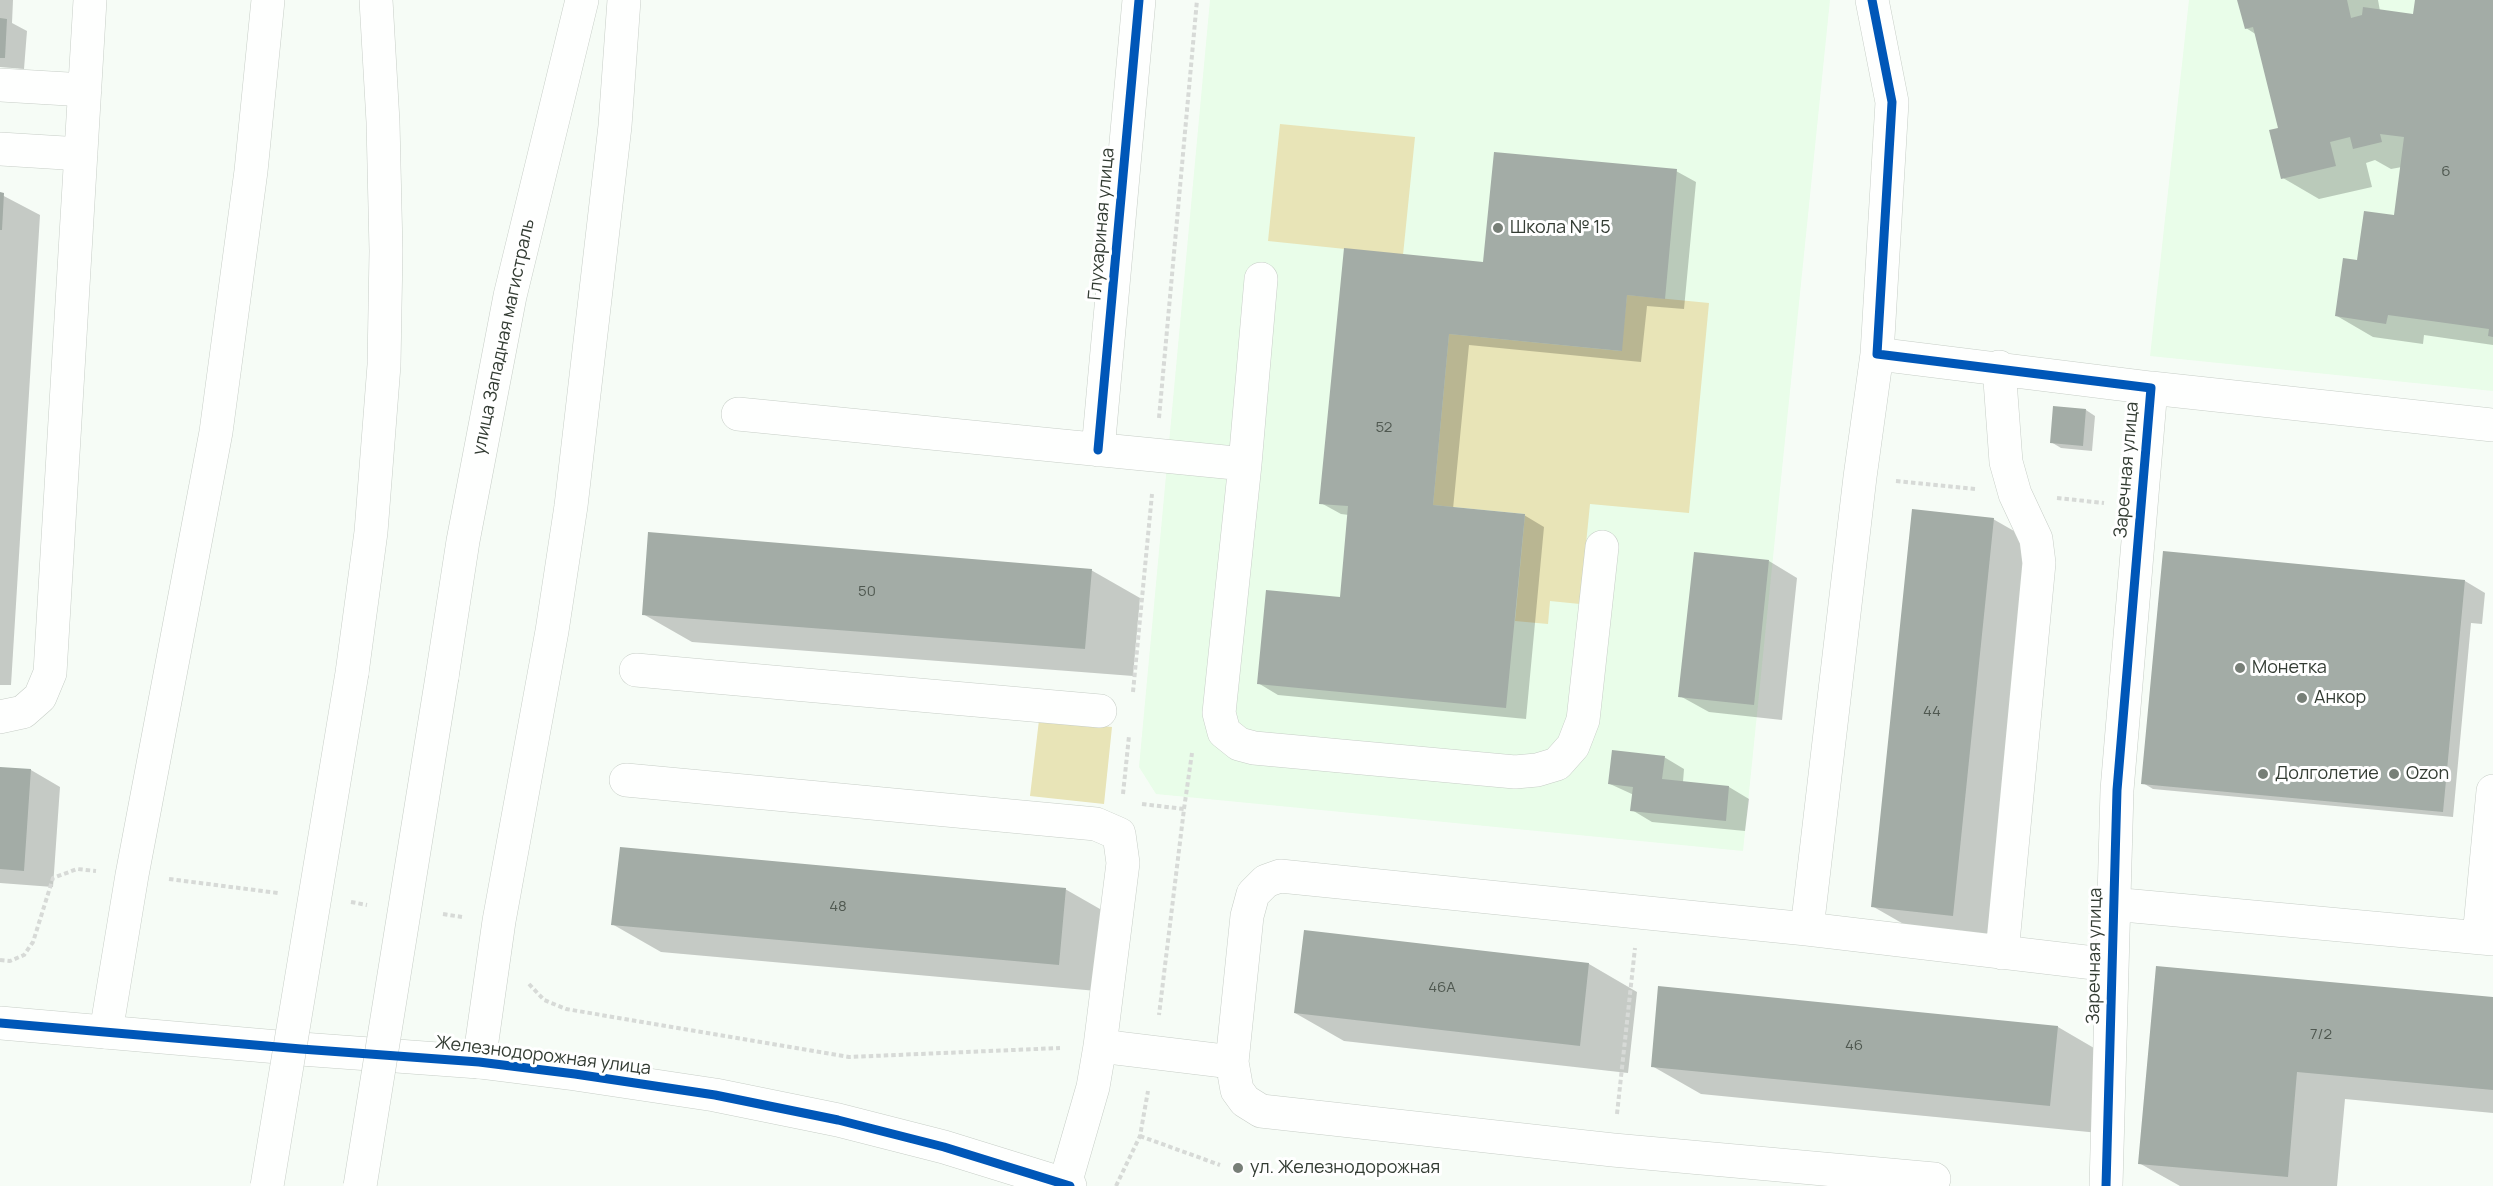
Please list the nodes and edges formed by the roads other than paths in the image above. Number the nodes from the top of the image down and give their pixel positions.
1 (90, 0) edge
2 (268, 0) edge
3 (376, 0) edge
4 (582, 0) edge
5 (624, 0) edge
6 (1139, 0) edge
7 (1872, 0) edge
8 (0, 85) edge
9 (85, 90) junction
10 (0, 149) edge
11 (81, 154) junction
12 (1261, 279) dead end
13 (1877, 354) junction
14 (1999, 367) junction
15 (2151, 388) junction
16 (738, 414) dead end
17 (2493, 425) edge
18 (1098, 450) junction
19 (1245, 464) junction
20 (1602, 547) dead end
21 (636, 670) dead end
22 (1100, 711) dead end
23 (0, 717) edge
24 (626, 780) dead end
25 (2493, 791) edge
26 (2112, 904) junction
27 (1807, 929) junction
28 (2486, 938) edge
29 (2002, 953) junction
30 (2111, 965) junction
31 (0, 1023) edge
32 (106, 1032) junction
33 (1100, 1046) junction
34 (479, 1062) junction
35 (1232, 1062) junction
36 (369, 1132) junction
37 (1934, 1179) dead end
38 (267, 1183) edge
39 (1068, 1185) edge
40 (360, 1186) edge
41 (372, 1186) edge
42 (2106, 1186) edge

1 - 9 main road
2 - 32 main road
3 - 38 main road, bridge
4 - 36 main road, улица Западная магистраль, bridge
5 - 34 main road
6 - 18 main road, Глухариная улица
7 - 13 main road
8 - 9 main road
9 - 11 main road
10 - 11 main road
11 - 23 main road
12 - 19 main road
13 - 14 main road, Заречная улица
13 - 27 main road
14 - 15 main road, Заречная улица
14 - 29 main road
15 - 17 main road
15 - 26 main road, Заречная улица
16 - 18 main road
18 - 19 main road
19 - 20 main road
21 - 22 main road
24 - 33 main road
25 - 28 main road
26 - 28 main road
26 - 30 main road, Заречная улица
27 - 29 main road
27 - 35 main road
29 - 30 main road
30 - 42 main road, Заречная улица
31 - 32 main road, Железнодорожная улица
32 - 34 main road, Железнодорожная улица
33 - 35 main road
33 - 39 main road
34 - 39 main road, Железнодорожная улица
35 - 37 main road
36 - 40 main road, bridge
36 - 41 main road, bridge

